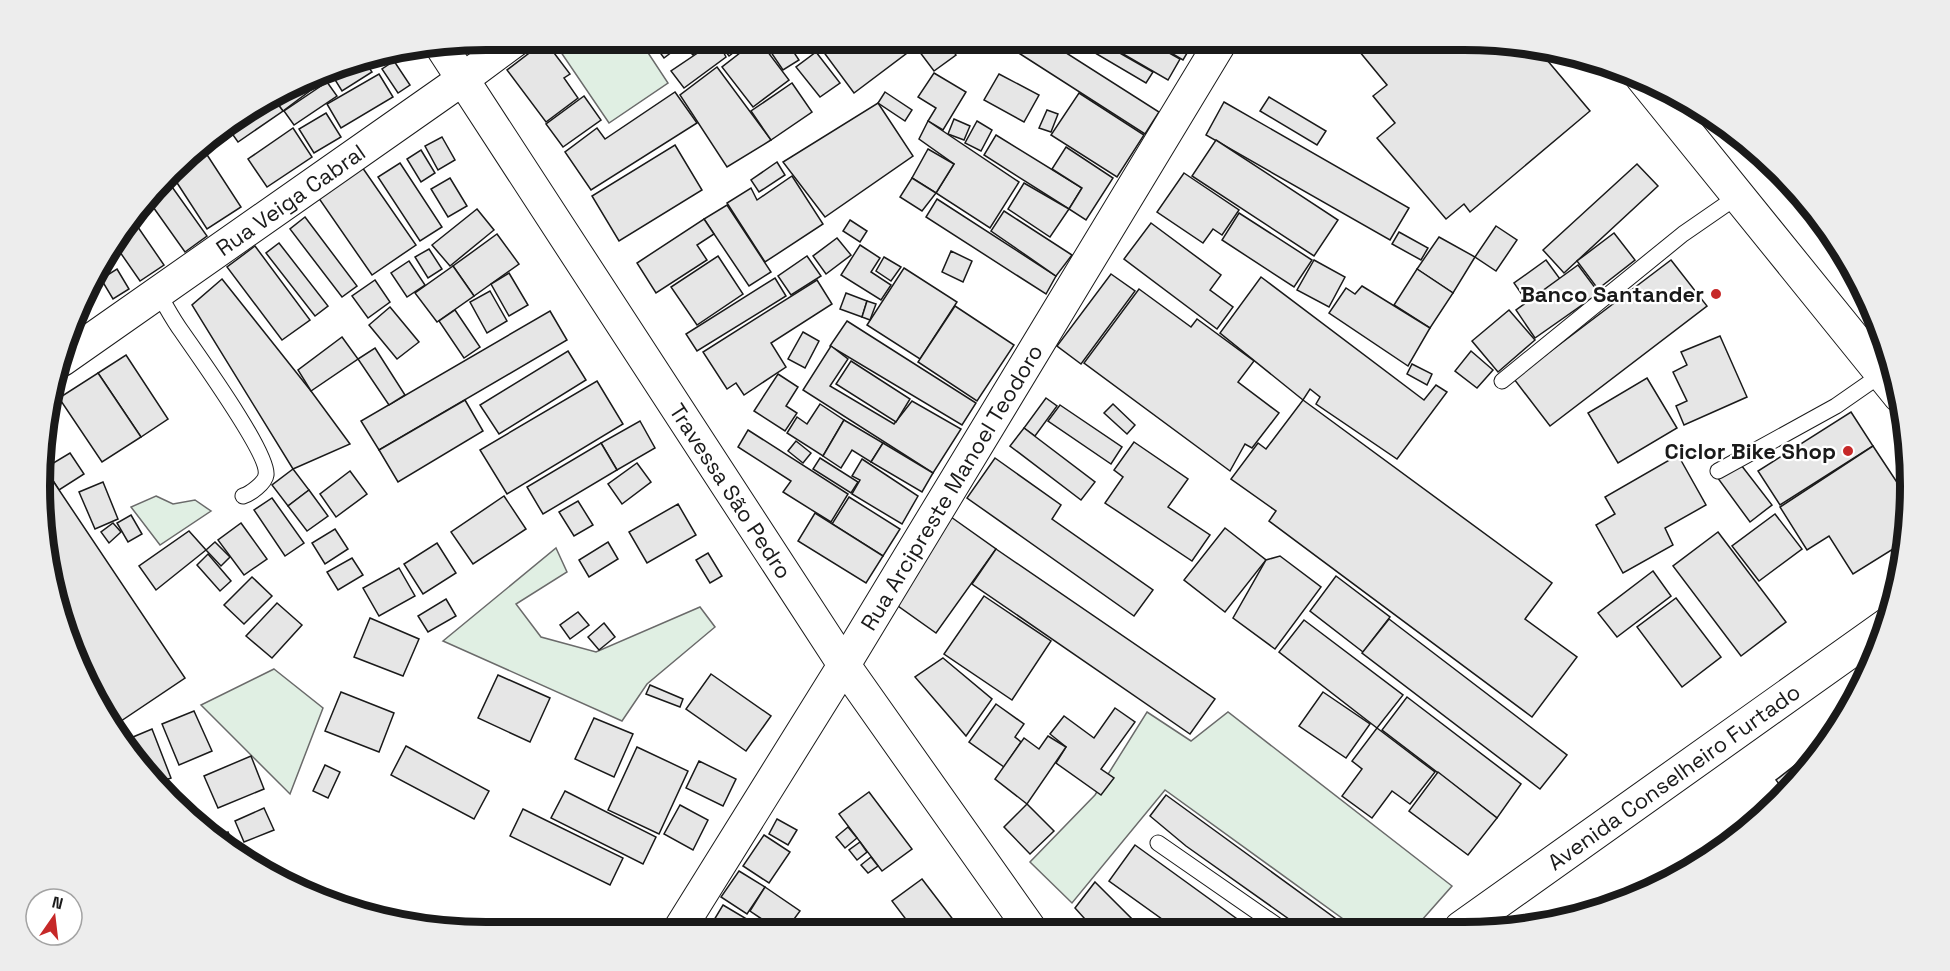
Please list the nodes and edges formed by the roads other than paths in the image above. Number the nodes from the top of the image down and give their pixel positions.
1 (502, 50) edge
2 (1216, 50) edge
3 (445, 51) edge
4 (463, 79) junction
5 (1655, 93) edge
6 (1738, 196) junction
7 (158, 292) junction
8 (70, 354) edge
9 (1502, 381) dead end
10 (1888, 381) edge
11 (1889, 386) edge
12 (1718, 471) dead end
13 (243, 496) dead end
14 (1874, 634) edge
15 (844, 665) junction
16 (1158, 843) dead end
17 (684, 922) edge
18 (1025, 922) edge
19 (1272, 922) edge
20 (1470, 922) edge

1 - 4 street, Rua Veiga Cabral
2 - 15 street, Rua Arcipreste Manoel Teodoro
3 - 4 street, Travessa São Pedro
4 - 7 street, Rua Veiga Cabral
4 - 15 street, Travessa São Pedro
5 - 6 main road
6 - 9 lane
6 - 10 main road
7 - 8 street, Rua Veiga Cabral
7 - 13 lane
11 - 12 lane
14 - 20 main road, Avenida Conselheiro Furtado
15 - 17 street, Rua Arcipreste Manoel Teodoro
15 - 18 street, Travessa São Pedro
16 - 19 lane

